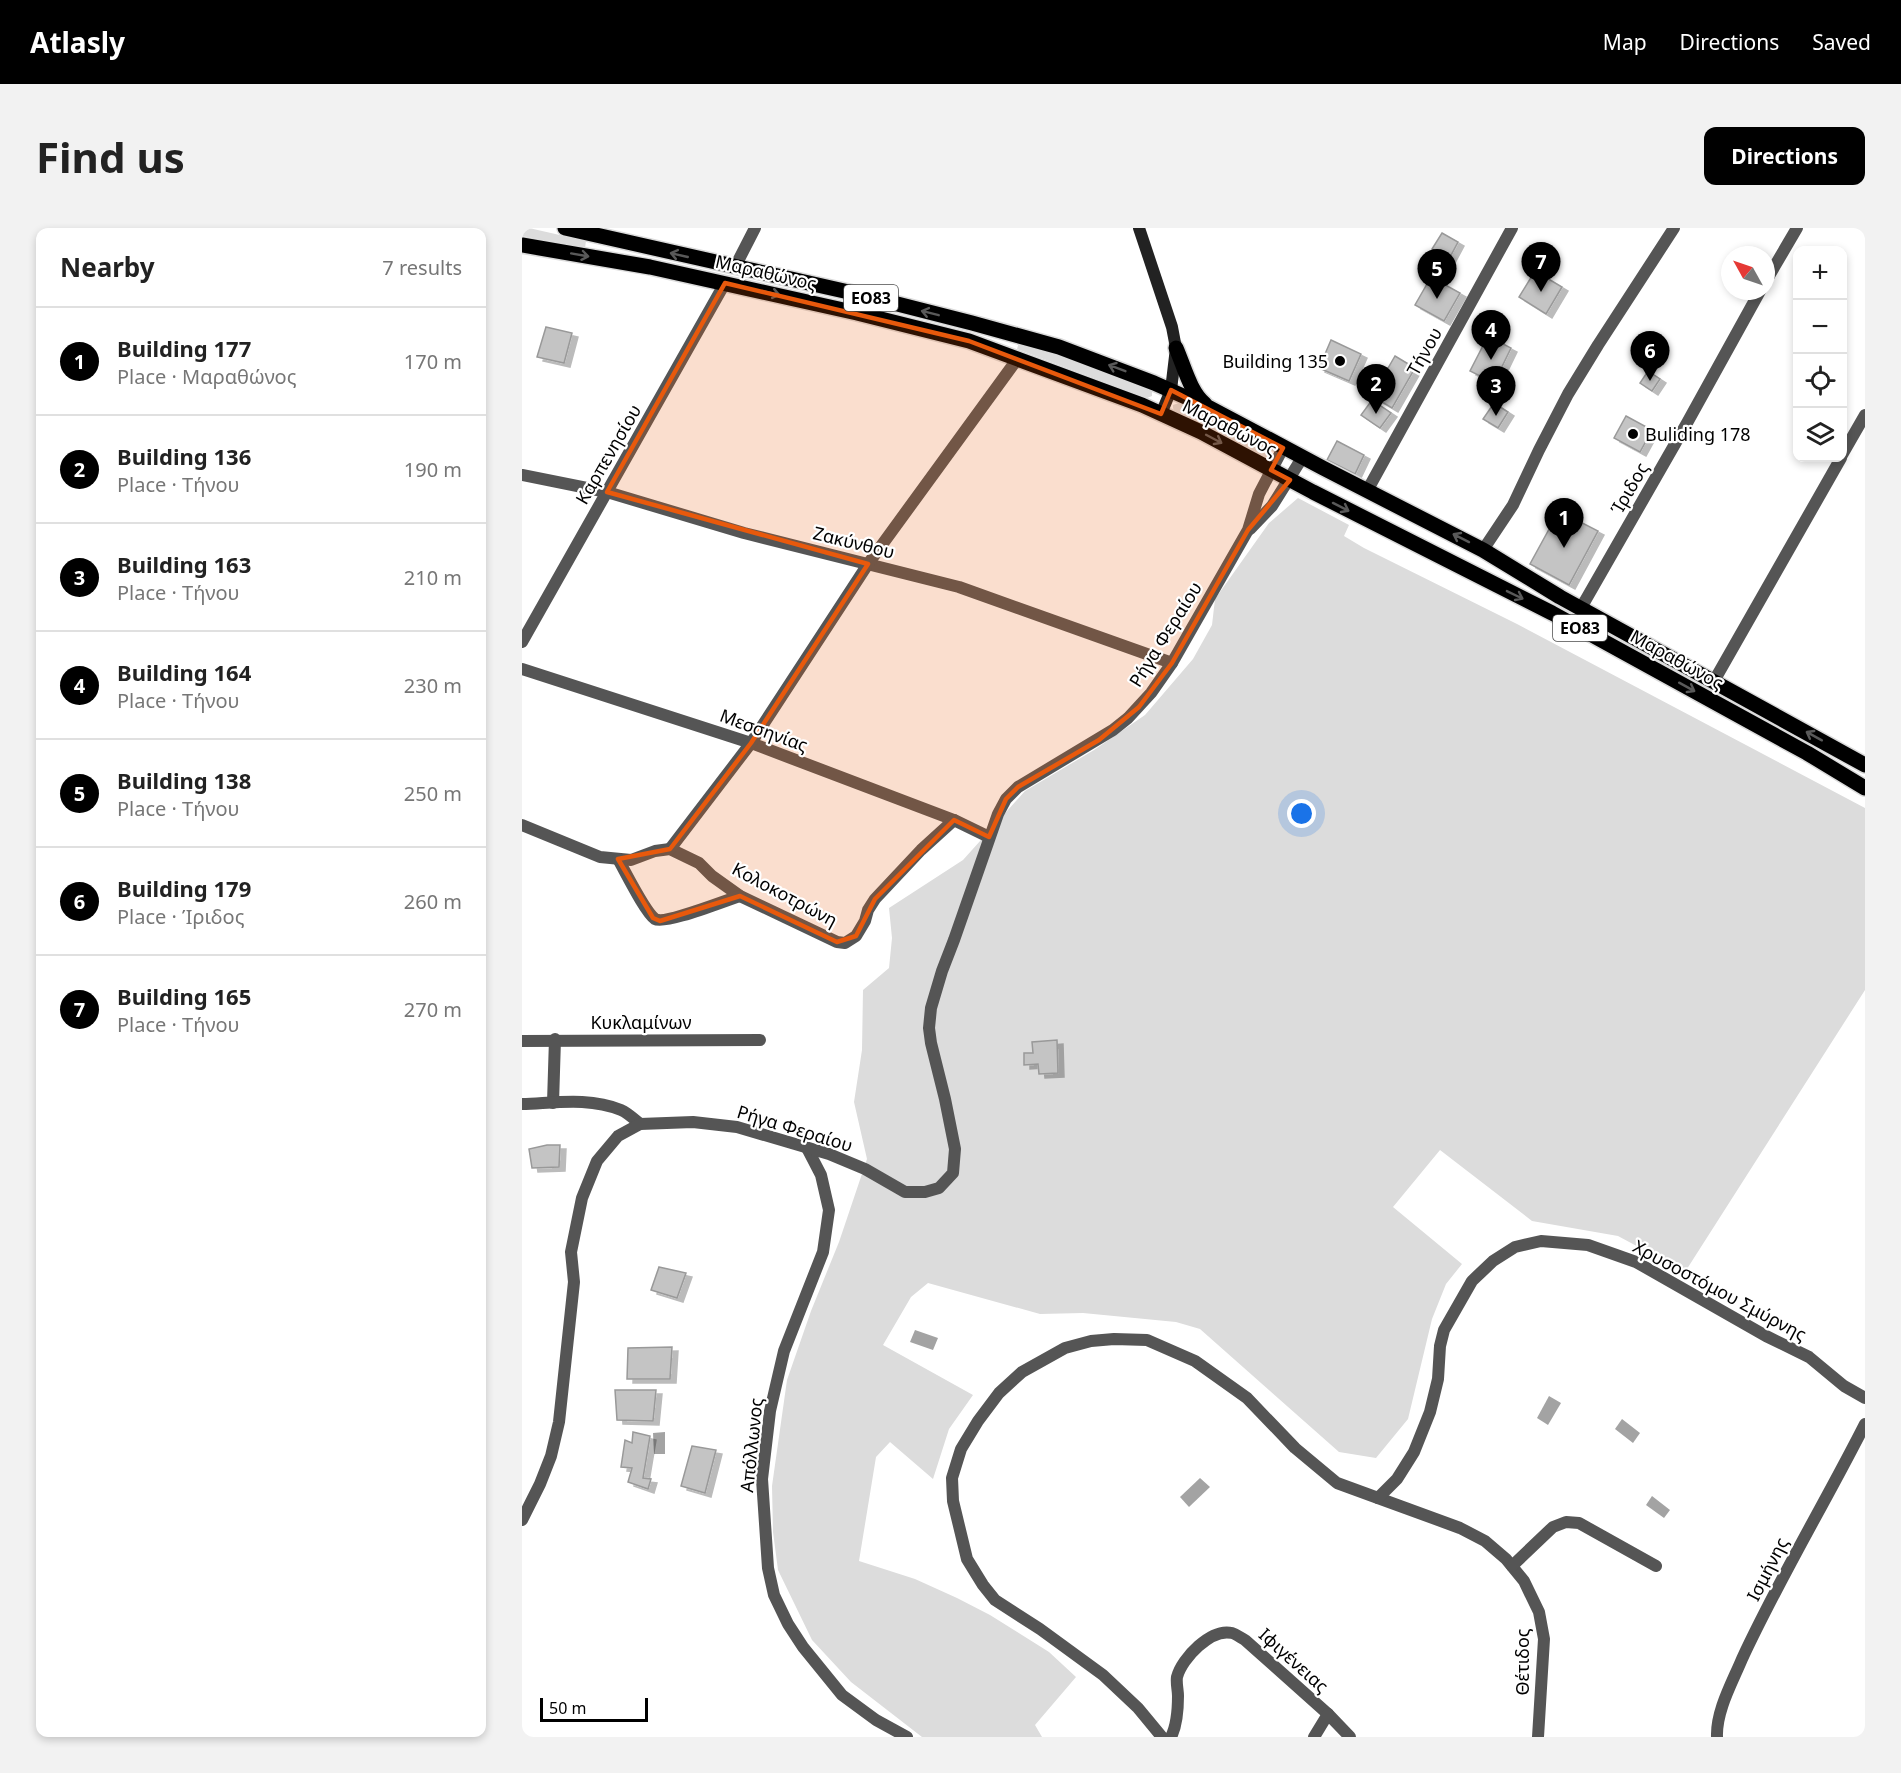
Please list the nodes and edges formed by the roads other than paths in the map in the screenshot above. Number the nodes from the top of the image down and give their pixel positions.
1 (565, 228) edge
2 (755, 228) edge
3 (1139, 228) edge
4 (1512, 228) edge
5 (1674, 228) edge
6 (1797, 228) edge
7 (522, 244) edge
8 (1775, 266) edge
9 (735, 267) junction
10 (725, 283) junction
11 (1755, 300) edge
12 (1176, 348) junction
13 (1018, 358) junction
14 (1171, 390) junction
15 (1210, 408) junction
16 (1161, 414) junction
17 (1865, 415) edge
18 (1283, 447) junction
19 (1847, 447) edge
20 (1302, 458) junction
21 (1839, 462) edge
22 (1270, 470) junction
23 (522, 475) edge
24 (1290, 480) junction
25 (1367, 491) junction
26 (607, 492) junction
27 (1248, 530) junction
28 (1482, 550) junction
29 (868, 564) junction
30 (1581, 608) junction
31 (522, 642) edge
32 (1172, 663) junction
33 (522, 669) edge
34 (1714, 681) junction
35 (751, 743) junction
36 (1865, 765) edge
37 (1865, 788) edge
38 (954, 820) junction
39 (522, 825) edge
40 (989, 837) junction
41 (670, 849) junction
42 (618, 859) junction
43 (740, 896) junction
44 (555, 1040) junction
45 (760, 1040) dead end
46 (522, 1041) edge
47 (553, 1103) junction
48 (522, 1104) edge
49 (640, 1124) junction
50 (807, 1148) junction
51 (1865, 1398) edge
52 (1865, 1424) edge
53 (1378, 1497) junction
54 (522, 1520) edge
55 (1512, 1566) junction
56 (1656, 1566) dead end
57 (1328, 1714) junction
58 (907, 1737) edge
59 (1162, 1737) edge
60 (1171, 1737) edge
61 (1314, 1737) edge
62 (1350, 1737) edge
63 (1538, 1737) edge
64 (1717, 1737) edge

9 -> 1 main road, Μαραθώνος / ΕΟ83
2 - 9 street
3 - 12 main road
4 - 25 street, Τήνου
5 - 28 street
6 - 8 street
7 -> 10 main road, Μαραθώνος / ΕΟ83
14 -> 9 main road, Μαραθώνος / ΕΟ83
10 -> 13 main road, Μαραθώνος / ΕΟ83
10 - 26 street, Καρπενησίου
11 - 30 street, Ίριδος
12 - 14 main road
12 - 15 main road
13 - 16 main road, Μαραθώνος / ΕΟ83
13 - 29 street
14 - 15 main road, Μαραθώνος / ΕΟ83
14 - 16 main road
15 - 18 main road, Μαραθώνος / ΕΟ83
16 -> 22 main road, Μαραθώνος / ΕΟ83
17 - 19 street
18 - 20 main road, Μαραθώνος / ΕΟ83
18 - 22 street
20 - 24 street
20 - 25 main road, Μαραθώνος / ΕΟ83
21 - 34 street
22 - 24 main road, Μαραθώνος / ΕΟ83
22 - 27 street
23 - 26 street, Ζακύνθου
24 - 27 street
24 -> 37 main road, Μαραθώνος / ΕΟ83
28 -> 25 main road, Μαραθώνος / ΕΟ83
26 - 29 street, Ζακύνθου
26 - 31 street, Καρπενησίου
27 - 32 street, Ρήγα Φεραίου
28 - 30 main road, Μαραθώνος / ΕΟ83
29 - 32 street, Ζακύνθου
29 - 35 street
30 - 34 main road, Μαραθώνος / ΕΟ83
32 - 40 street, Ρήγα Φεραίου
33 - 35 street, Μεσσηνίας
36 -> 34 main road, Μαραθώνος / ΕΟ83
35 - 38 street, Μεσσηνίας
35 - 41 street
38 - 40 street, Μεσσηνίας
38 - 43 street, Κολοκοτρώνη
39 - 42 street
40 - 50 street, Ρήγα Φεραίου
41 - 42 street
41 - 43 street, Κολοκοτρώνη
42 - 43 street
44 - 45 street, Κυκλαμίνων
44 - 46 street, Κυκλαμίνων
44 - 47 street
47 - 48 street
47 - 49 street
49 - 50 street, Ρήγα Φεραίου
49 - 54 street, Ρήγα Φεραίου
50 - 58 street, Απόλλωνος
51 - 53 street, Χρυσοστόμου Σμύρνης
52 - 64 street, Ισμήνης
53 - 55 street, Θέτιδος
53 - 59 street
55 - 56 street
55 - 63 street, Θέτιδος
57 - 60 street, Ιφιγένειας
57 - 61 street
57 - 62 street, Ιφιγένειας

